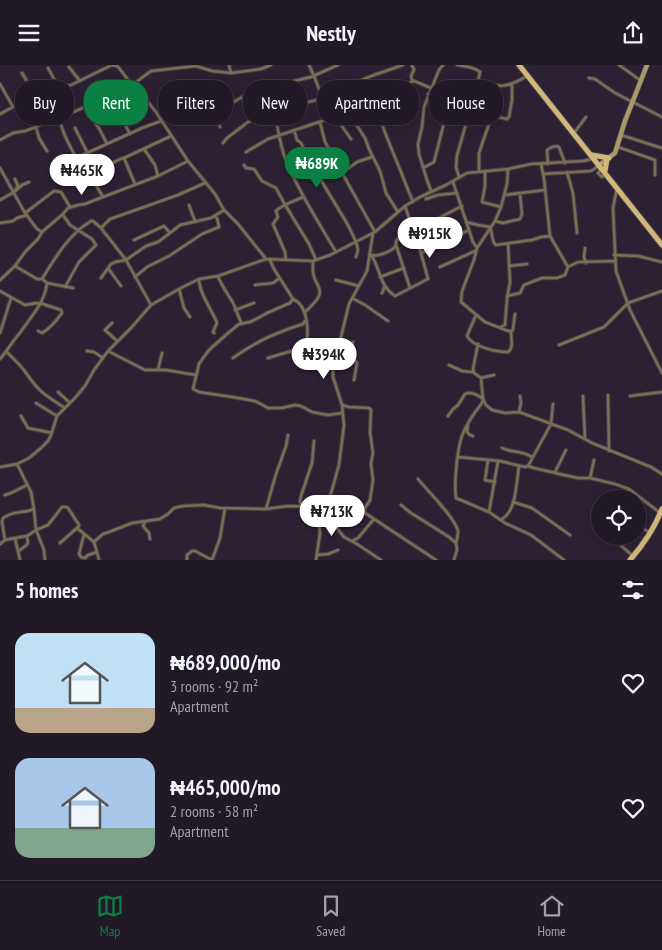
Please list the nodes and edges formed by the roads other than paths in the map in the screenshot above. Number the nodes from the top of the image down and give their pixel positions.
1 (179, 65) edge
2 (229, 65) edge
3 (271, 65) edge
4 (309, 65) edge
5 (338, 65) edge
6 (403, 65) edge
7 (412, 65) edge
8 (443, 65) edge
9 (460, 65) edge
10 (620, 65) edge
11 (647, 65) edge
12 (521, 66) edge
13 (69, 67) dead end
14 (186, 67) junction
15 (48, 68) dead end
16 (22, 73) dead end
17 (231, 73) junction
18 (314, 76) junction
19 (527, 76) junction
20 (590, 78) dead end
21 (26, 80) edge
22 (55, 80) edge
23 (130, 80) edge
24 (138, 80) edge
25 (303, 80) edge
26 (362, 80) edge
27 (413, 80) edge
28 (434, 80) edge
29 (479, 80) edge
30 (640, 80) junction
31 (80, 81) junction
32 (317, 83) edge
33 (0, 84) edge
34 (74, 84) edge
35 (512, 84) junction
36 (503, 86) edge
37 (428, 95) edge
38 (243, 97) edge
39 (633, 101) junction
40 (148, 104) edge
41 (13, 107) joint
42 (0, 114) edge
43 (158, 117) edge
44 (586, 117) dead end
45 (662, 117) edge
46 (158, 122) edge
47 (317, 122) edge
48 (40, 125) edge
49 (61, 125) edge
50 (97, 125) edge
51 (125, 125) edge
52 (164, 125) edge
53 (243, 125) edge
54 (277, 125) edge
55 (321, 125) edge
56 (341, 125) edge
57 (357, 125) edge
58 (382, 125) edge
59 (443, 125) edge
60 (466, 125) edge
61 (36, 127) junction
62 (220, 127) dead end
63 (75, 128) dead end
64 (294, 131) junction
65 (130, 134) junction
66 (279, 134) junction
67 (574, 134) junction
68 (621, 135) junction
69 (171, 136) junction
70 (351, 139) dead end
71 (0, 140) edge
72 (223, 143) dead end
73 (106, 144) junction
74 (618, 147) junction
75 (662, 148) edge
76 (144, 149) junction
77 (47, 151) dead end
78 (87, 152) junction
79 (246, 152) dead end
80 (372, 157) junction
81 (592, 157) junction
82 (76, 158) junction
83 (124, 158) junction
84 (608, 159) junction
85 (188, 161) junction
86 (565, 163) junction
87 (541, 164) junction
88 (548, 164) junction
89 (244, 165) dead end
90 (423, 168) junction
91 (0, 169) edge
92 (508, 169) junction
93 (602, 169) junction
94 (486, 171) junction
95 (479, 172) junction
96 (567, 172) junction
97 (342, 173) junction
98 (543, 174) junction
99 (90, 175) junction
100 (655, 175) dead end
101 (158, 176) junction
102 (459, 177) junction
103 (16, 179) dead end
104 (453, 181) junction
105 (29, 182) dead end
106 (206, 183) junction
107 (136, 185) junction
108 (616, 187) junction
109 (545, 190) junction
110 (431, 191) junction
111 (14, 192) junction
112 (457, 193) junction
113 (520, 193) junction
114 (505, 195) junction
115 (104, 197) junction
116 (303, 197) junction
117 (426, 199) dead end
118 (0, 200) edge
119 (413, 202) junction
120 (189, 205) dead end
121 (285, 206) junction
122 (405, 206) junction
123 (462, 206) junction
124 (70, 207) junction
125 (501, 207) junction
126 (224, 210) junction
127 (398, 212) junction
128 (26, 214) junction
129 (63, 214) junction
130 (214, 216) junction
131 (195, 221) junction
132 (494, 221) junction
133 (466, 222) junction
134 (0, 223) edge
135 (490, 227) junction
136 (101, 228) junction
137 (413, 229) junction
138 (79, 230) junction
139 (469, 230) junction
140 (42, 232) junction
141 (374, 232) junction
142 (170, 233) junction
143 (577, 233) dead end
144 (550, 236) junction
145 (134, 240) dead end
146 (356, 242) junction
147 (661, 243) edge
148 (508, 244) junction
149 (396, 245) junction
150 (584, 249) dead end
151 (476, 250) junction
152 (336, 253) junction
153 (370, 253) junction
154 (421, 253) junction
155 (614, 255) junction
156 (356, 257) dead end
157 (268, 259) junction
158 (126, 260) junction
159 (286, 261) junction
160 (615, 261) junction
161 (315, 262) junction
162 (662, 262) edge
163 (586, 263) junction
164 (527, 264) dead end
165 (15, 266) junction
166 (509, 266) junction
167 (404, 267) junction
168 (440, 267) dead end
169 (568, 267) junction
170 (108, 268) junction
171 (218, 276) junction
172 (135, 277) junction
173 (380, 277) junction
174 (101, 278) dead end
175 (280, 278) junction
176 (42, 279) junction
177 (200, 279) junction
178 (0, 280) edge
179 (336, 280) dead end
180 (47, 283) junction
181 (256, 285) dead end
182 (121, 286) dead end
183 (359, 286) junction
184 (384, 286) junction
185 (65, 287) junction
186 (73, 288) dead end
187 (410, 288) junction
188 (179, 289) junction
189 (0, 291) edge
190 (662, 291) edge
191 (382, 293) dead end
192 (507, 296) junction
193 (11, 298) junction
194 (352, 298) junction
195 (293, 299) junction
196 (40, 303) junction
197 (254, 303) dead end
198 (628, 303) junction
199 (151, 305) junction
200 (235, 310) junction
201 (304, 312) junction
202 (515, 314) dead end
203 (476, 315) junction
204 (190, 317) dead end
205 (306, 319) junction
206 (388, 321) dead end
207 (112, 323) dead end
208 (242, 324) junction
209 (500, 328) junction
210 (38, 331) dead end
211 (510, 331) junction
212 (0, 333) edge
213 (214, 333) dead end
214 (117, 341) junction
215 (354, 342) dead end
216 (478, 344) junction
217 (559, 345) dead end
218 (87, 351) dead end
219 (108, 351) junction
220 (7, 352) junction
221 (162, 353) dead end
222 (349, 353) junction
223 (336, 356) junction
224 (103, 358) junction
225 (233, 358) dead end
226 (0, 359) edge
227 (268, 359) dead end
228 (312, 359) dead end
229 (449, 365) dead end
230 (158, 370) junction
231 (473, 371) junction
232 (662, 373) edge
233 (196, 375) junction
234 (494, 375) dead end
235 (481, 377) junction
236 (354, 380) dead end
237 (58, 392) dead end
238 (662, 392) edge
239 (608, 395) dead end
240 (520, 396) dead end
241 (583, 396) dead end
242 (630, 396) dead end
243 (483, 399) junction
244 (36, 403) dead end
245 (70, 403) junction
246 (553, 403) dead end
247 (342, 405) junction
248 (486, 405) junction
249 (480, 406) junction
250 (65, 408) junction
251 (342, 413) junction
252 (519, 413) junction
253 (21, 416) dead end
254 (57, 416) junction
255 (448, 416) dead end
256 (468, 423) junction
257 (551, 423) junction
258 (52, 433) junction
259 (288, 435) dead end
260 (473, 436) dead end
261 (585, 439) junction
262 (314, 441) dead end
263 (502, 448) dead end
264 (566, 450) dead end
265 (609, 451) junction
266 (458, 457) junction
267 (532, 457) junction
268 (488, 460) junction
269 (594, 460) dead end
270 (498, 461) junction
271 (17, 464) junction
272 (519, 466) junction
273 (528, 466) junction
274 (0, 467) edge
275 (555, 472) junction
276 (662, 474) edge
277 (590, 478) junction
278 (418, 479) dead end
279 (495, 482) junction
280 (27, 485) junction
281 (629, 489) joint
282 (5, 495) dead end
283 (514, 502) junction
284 (401, 505) dead end
285 (302, 506) junction
286 (327, 507) junction
287 (225, 508) junction
288 (34, 509) junction
289 (266, 509) junction
290 (489, 511) junction
291 (661, 511) edge
292 (328, 514) junction
293 (374, 519) junction
294 (502, 519) junction
295 (145, 521) junction
296 (77, 528) junction
297 (36, 530) junction
298 (646, 530) edge
299 (650, 533) junction
300 (84, 534) junction
301 (570, 535) dead end
302 (26, 536) junction
303 (15, 538) junction
304 (150, 539) dead end
305 (5, 540) junction
306 (352, 541) junction
307 (94, 542) junction
308 (60, 543) dead end
309 (456, 543) junction
310 (0, 544) edge
311 (619, 545) edge
312 (338, 550) dead end
313 (18, 552) junction
314 (97, 552) junction
315 (317, 555) junction
316 (631, 558) edge
317 (20, 560) edge
318 (45, 560) edge
319 (99, 560) edge
320 (187, 560) edge
321 (212, 560) edge
322 (316, 560) edge
323 (381, 560) edge
324 (436, 560) edge
325 (454, 560) edge
326 (564, 560) edge

1 - 14 street
2 - 17 street
3 - 17 street
4 - 18 street
5 - 18 street
6 - 26 street
7 - 27 street
8 - 28 street
9 - 29 street
10 - 30 street
11 - 30 main road
12 - 19 main road
13 - 31 street
14 - 17 street
14 - 24 street
15 - 22 street
16 - 21 street
18 - 25 street
18 - 32 street
19 - 35 street
19 - 67 main road
20 - 39 street
23 - 31 street
30 - 39 main road
31 - 34 street
33 - 41 street
35 - 36 street
35 - 95 street
37 - 90 street
38 - 62 street
39 - 45 street
39 - 68 main road
40 - 43 street
41 - 42 street
44 - 67 street
46 - 65 street
47 - 64 street
48 - 61 street
49 - 82 street
50 - 73 street
51 - 65 street
52 - 69 street
53 - 72 street
54 - 66 street
55 - 97 street
56 - 70 street
57 - 80 street
58 - 119 street
59 - 90 street
60 - 102 street
61 - 71 street
61 - 77 street
63 - 78 street
64 - 66 street
64 - 146 street
65 - 73 street
66 - 79 street
66 - 116 street
67 - 81 main road
68 - 74 main road
68 - 75 street
69 - 76 street
69 - 85 street
73 - 78 street
74 - 84 main road
74 - 100 street
76 - 83 street
76 - 101 street
78 - 82 street
80 - 97 street
80 - 127 street
81 - 84 main road
81 - 86 street
81 - 93 main road
82 - 99 street
83 - 99 street
83 - 107 street
84 - 93 main road
85 - 101 street
85 - 106 street
86 - 88 street
86 - 88 street
87 - 88 street
87 - 92 street
87 - 98 street
89 - 121 street
90 - 110 street
91 - 111 street
92 - 94 street
92 - 114 street
93 - 96 street
93 - 108 main road
94 - 95 street
94 - 125 street
95 - 102 street
96 - 98 street
96 - 143 street
97 - 141 street
98 - 109 street
99 - 115 street
101 - 107 street
102 - 104 street
103 - 111 street
104 - 110 street
104 - 112 street
105 - 111 street
106 - 126 street
106 - 136 street
107 - 115 street
108 - 147 main road
108 - 155 street
109 - 113 street
109 - 144 street
110 - 119 street
111 - 118 street
111 - 128 street
112 - 117 street
112 - 123 street
113 - 114 street
113 - 132 street
114 - 125 street
115 - 124 street
116 - 121 street
116 - 152 street
119 - 122 street
120 - 131 street
121 - 159 street
121 - 161 street
122 - 127 street
122 - 137 street
123 - 133 street
123 - 137 street
124 - 128 street
124 - 129 street
125 - 132 street
126 - 130 street
126 - 157 street
127 - 141 street
128 - 134 street
128 - 140 street
129 - 138 street
129 - 140 street
130 - 131 street
130 - 172 street
131 - 142 street
132 - 135 street
133 - 135 street
133 - 139 street
135 - 148 street
135 - 151 street
136 - 138 street
136 - 158 street
137 - 149 street
137 - 154 street
138 - 176 street
138 - 185 street
139 - 151 street
139 - 154 street
140 - 165 street
141 - 146 street
141 - 153 street
142 - 145 street
142 - 158 street
144 - 148 street
144 - 169 street
146 - 152 street
146 - 156 street
148 - 166 street
149 - 153 street
149 - 167 street
150 - 163 street
151 - 168 street
151 - 203 street
152 - 161 street
153 - 173 street
153 - 183 street
154 - 187 street
155 - 160 street
155 - 162 street
157 - 159 street
157 - 171 street
157 - 175 street
158 - 170 street
158 - 172 street
159 - 161 street
160 - 163 street
160 - 198 street
161 - 201 street
163 - 169 street
164 - 166 street
165 - 176 street
165 - 178 street
166 - 192 street
167 - 173 street
167 - 187 street
169 - 192 street
170 - 174 street
170 - 182 street
171 - 177 street
171 - 200 street
172 - 199 street
173 - 184 street
175 - 181 street
175 - 195 street
176 - 180 street
177 - 188 street
177 - 213 street
179 - 183 street
180 - 185 street
180 - 196 street
183 - 194 street
184 - 187 street
184 - 191 street
185 - 186 street
188 - 199 street
188 - 204 street
189 - 193 street
190 - 198 street
192 - 209 street
193 - 196 street
193 - 212 street
194 - 206 street
194 - 223 street
195 - 201 street
195 - 208 street
196 - 210 street
196 - 220 street
197 - 200 street
198 - 217 street
198 - 232 street
199 - 214 street
200 - 208 street
201 - 205 street
202 - 211 street
203 - 209 street
203 - 216 street
205 - 225 street
205 - 227 street
207 - 214 street
208 - 233 street
209 - 211 street
211 - 216 street
214 - 219 street
215 - 222 street
216 - 231 street
218 - 224 street
219 - 224 street
219 - 230 street
220 - 226 street
220 - 250 street
221 - 230 street
222 - 223 street
222 - 236 street
223 - 228 street
223 - 247 street
224 - 245 street
229 - 231 street
230 - 233 street
231 - 235 street
233 - 251 street
234 - 235 street
235 - 243 street
237 - 245 street
238 - 242 street
239 - 265 street
240 - 252 street
241 - 261 street
243 - 248 street
243 - 249 street
243 - 255 street
244 - 254 street
245 - 250 street
246 - 257 street
247 - 251 street
247 - 293 street
248 - 249 street
248 - 252 street
249 - 256 street
250 - 254 street
251 - 286 street
252 - 257 street
253 - 258 street
254 - 258 street
256 - 260 street
256 - 266 street
257 - 261 street
257 - 267 street
258 - 271 street
259 - 289 street
261 - 265 street
262 - 285 street
263 - 267 street
264 - 275 street
265 - 276 street
266 - 268 street
266 - 290 street
267 - 273 street
268 - 270 street
268 - 279 street
269 - 277 street
270 - 272 street
270 - 279 street
271 - 274 street
271 - 280 street
272 - 273 street
272 - 283 street
273 - 275 street
275 - 277 street
277 - 281 street
278 - 309 street
279 - 290 street
280 - 282 street
280 - 288 street
281 - 291 street
283 - 294 street
283 - 301 street
284 - 309 street
285 - 286 street
285 - 289 street
286 - 292 street
287 - 289 street
287 - 295 street
287 - 321 street
288 - 297 street
288 - 305 street
290 - 294 street
291 - 299 main road
292 - 306 street
292 - 315 street
293 - 306 street
293 - 324 street
294 - 326 street
295 - 304 street
295 - 307 street
296 - 297 street
296 - 300 street
296 - 308 street
297 - 302 street
297 - 318 street
298 - 299 street
299 - 316 main road
300 - 307 street
300 - 314 street
302 - 303 street
302 - 313 street
303 - 305 street
303 - 313 street
305 - 310 street
306 - 323 street
307 - 314 street
309 - 325 street
311 - 316 street
312 - 315 street
313 - 317 street
314 - 319 street
315 - 322 street
320 - 321 street

